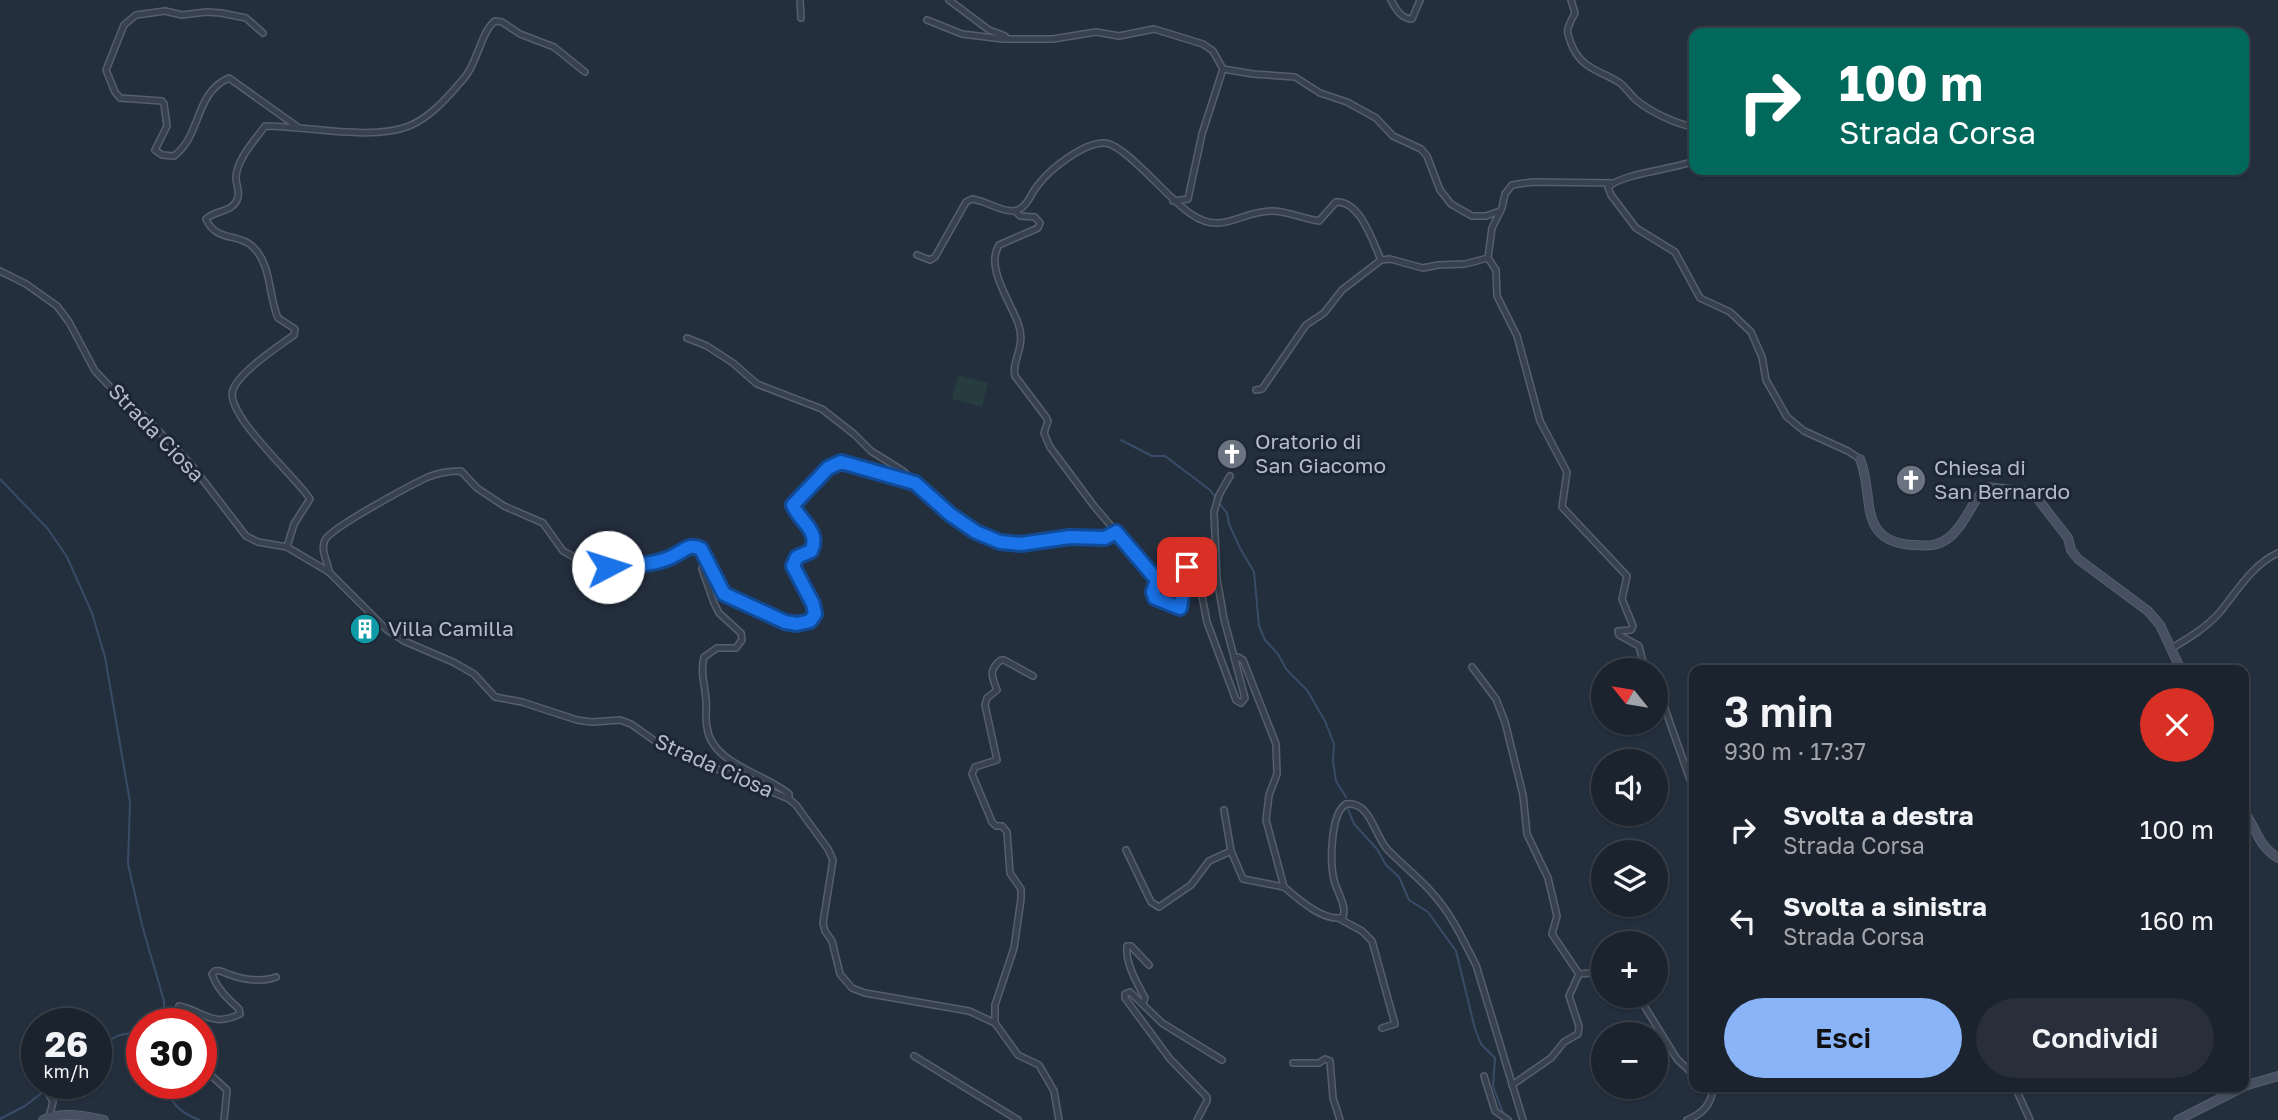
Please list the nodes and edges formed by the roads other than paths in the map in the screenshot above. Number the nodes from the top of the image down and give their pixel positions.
1 (800, 0) edge
2 (949, 0) edge
3 (1391, 0) edge
4 (1420, 0) edge
5 (1572, 0) edge
6 (801, 18) dead end
7 (927, 20) dead end
8 (263, 33) dead end
9 (1016, 39) junction
10 (1223, 69) junction
11 (585, 72) dead end
12 (1689, 126) edge
13 (300, 128) junction
14 (1689, 162) edge
15 (1612, 183) junction
16 (1173, 201) junction
17 (1014, 211) junction
18 (1500, 211) junction
19 (917, 255) dead end
20 (1488, 258) junction
21 (1381, 260) junction
22 (0, 271) edge
23 (687, 338) dead end
24 (1256, 390) dead end
25 (1860, 459) joint
26 (1230, 476) dead end
27 (915, 483) junction
28 (1116, 532) junction
29 (287, 547) junction
30 (2278, 553) edge
31 (705, 557) junction
32 (329, 572) junction
33 (2172, 648) junction
34 (1642, 658) edge
35 (1235, 659) junction
36 (2179, 665) edge
37 (1472, 667) dead end
38 (1033, 676) dead end
39 (1668, 717) edge
40 (1689, 777) edge
41 (789, 799) junction
42 (1224, 810) dead end
43 (2249, 818) edge
44 (1126, 850) dead end
45 (1231, 851) junction
46 (2278, 858) edge
47 (1284, 887) junction
48 (1340, 919) junction
49 (1149, 965) dead end
50 (1591, 973) edge
51 (1579, 974) junction
52 (276, 977) dead end
53 (1143, 1003) junction
54 (1645, 1008) edge
55 (217, 1019) edge
56 (995, 1023) junction
57 (1382, 1028) dead end
58 (914, 1056) dead end
59 (1222, 1060) dead end
60 (1293, 1063) dead end
61 (1689, 1071) edge
62 (1484, 1076) dead end
63 (2278, 1076) edge
64 (217, 1081) edge
65 (1512, 1085) junction
66 (2249, 1085) edge
67 (1712, 1092) edge
68 (2017, 1092) edge
69 (2233, 1092) edge
70 (52, 1099) edge
71 (46, 1119) edge
72 (104, 1120) edge
73 (224, 1120) edge
74 (1018, 1120) edge
75 (1059, 1120) edge
76 (1197, 1120) edge
77 (1340, 1120) edge
78 (1508, 1120) edge
79 (1523, 1120) edge
80 (1687, 1120) edge
81 (2030, 1120) edge
82 (2178, 1120) edge

1 - 6 street
2 - 9 street
3 - 4 street
5 - 12 street
7 - 9 street
8 - 13 street
9 - 10 street
10 - 16 street
10 - 18 street
11 - 13 street
13 - 29 street
14 - 15 street
15 - 18 street
15 - 25 street
16 - 17 street
16 - 21 street
17 - 19 street
17 - 28 street
18 - 20 street
20 - 21 street
20 - 34 street
21 - 24 street
22 - 29 street, Strada Ciosa
23 - 27 street
25 - 33 street
26 - 35 street
27 - 28 street
27 - 31 street
28 - 35 street
29 - 32 street, Strada Ciosa
30 - 33 street
31 - 32 street
31 - 41 street
32 - 41 street, Strada Ciosa
33 - 36 street
35 - 47 street
37 - 51 street
38 - 56 street
39 - 40 street
41 - 56 street, Strada Ciosa
42 - 45 street
43 - 46 street
44 - 45 street
45 - 47 street
47 - 48 street
48 - 57 street
48 - 65 street
49 - 53 street
50 - 51 street
51 - 65 street
52 - 55 street
53 - 59 street
53 - 76 street
54 - 61 street
56 - 75 street
58 - 74 street
60 - 77 street
62 - 78 street
63 - 66 street
64 - 73 street
65 - 79 street
67 - 80 street
68 - 81 street
69 - 82 street
70 - 71 street
71 - 72 street

